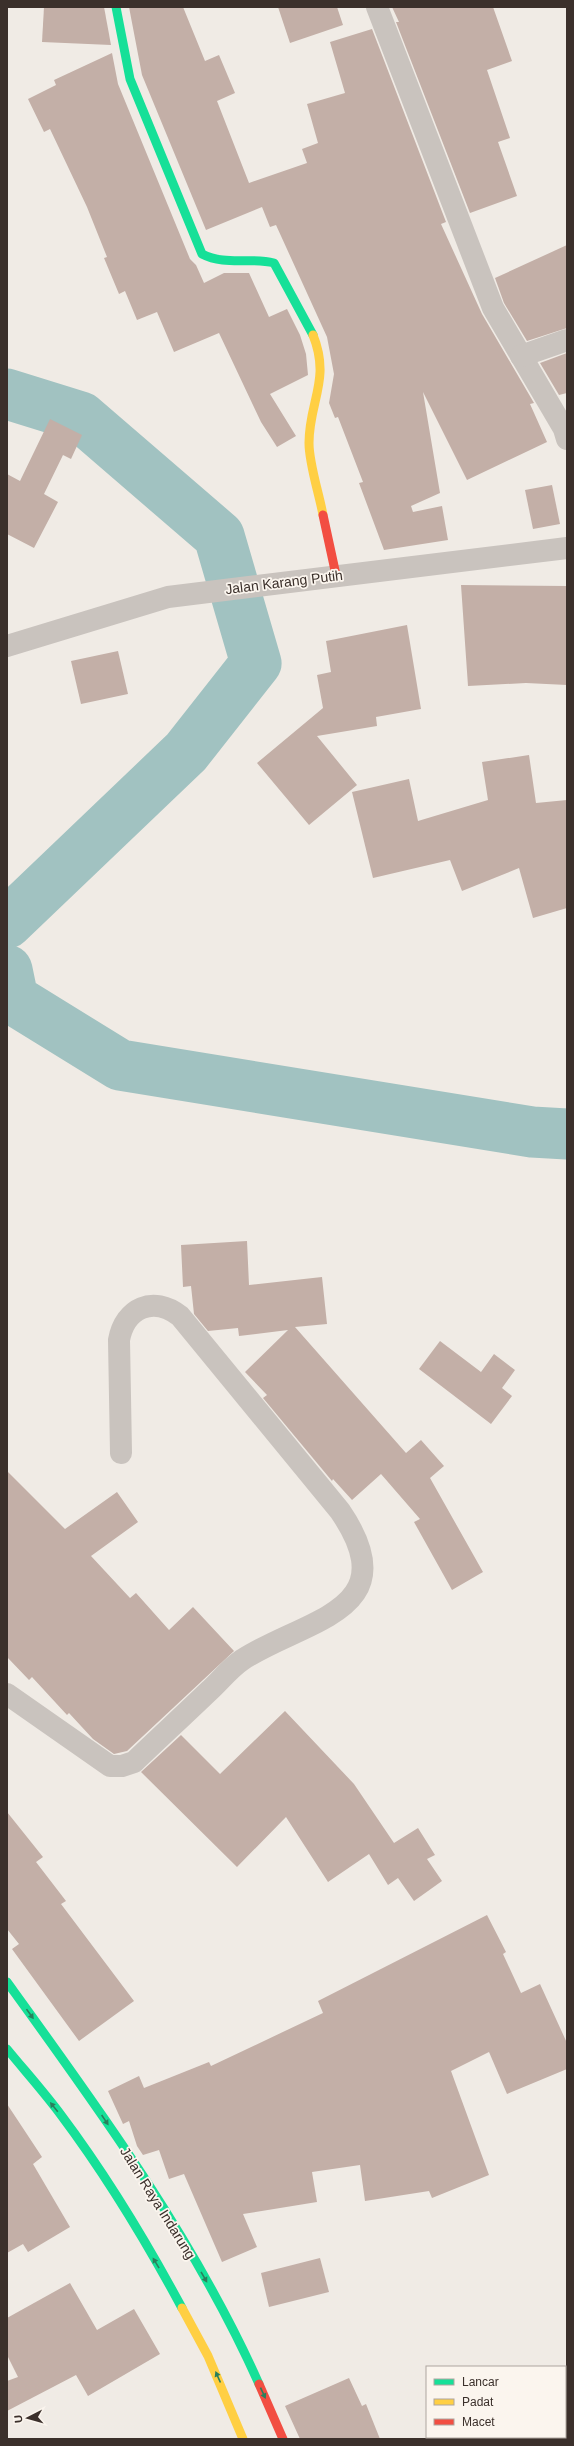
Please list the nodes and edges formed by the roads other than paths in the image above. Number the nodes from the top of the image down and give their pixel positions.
1 (116, 7) edge
2 (377, 7) edge
3 (567, 340) edge
4 (521, 356) junction
5 (567, 439) edge
6 (567, 548) edge
7 (328, 576) junction
8 (7, 646) edge
9 (121, 1453) dead end
10 (7, 1694) edge
11 (7, 1982) edge
12 (7, 2049) edge
13 (243, 2439) edge
14 (283, 2439) edge

1 - 7 main road
2 - 4 street
3 - 4 street
4 - 5 street
6 - 7 street, Jalan Karang Putih
7 - 8 street, Jalan Karang Putih
9 - 10 street
11 -> 14 main road, Jalan Raya Indarung
13 -> 12 main road

